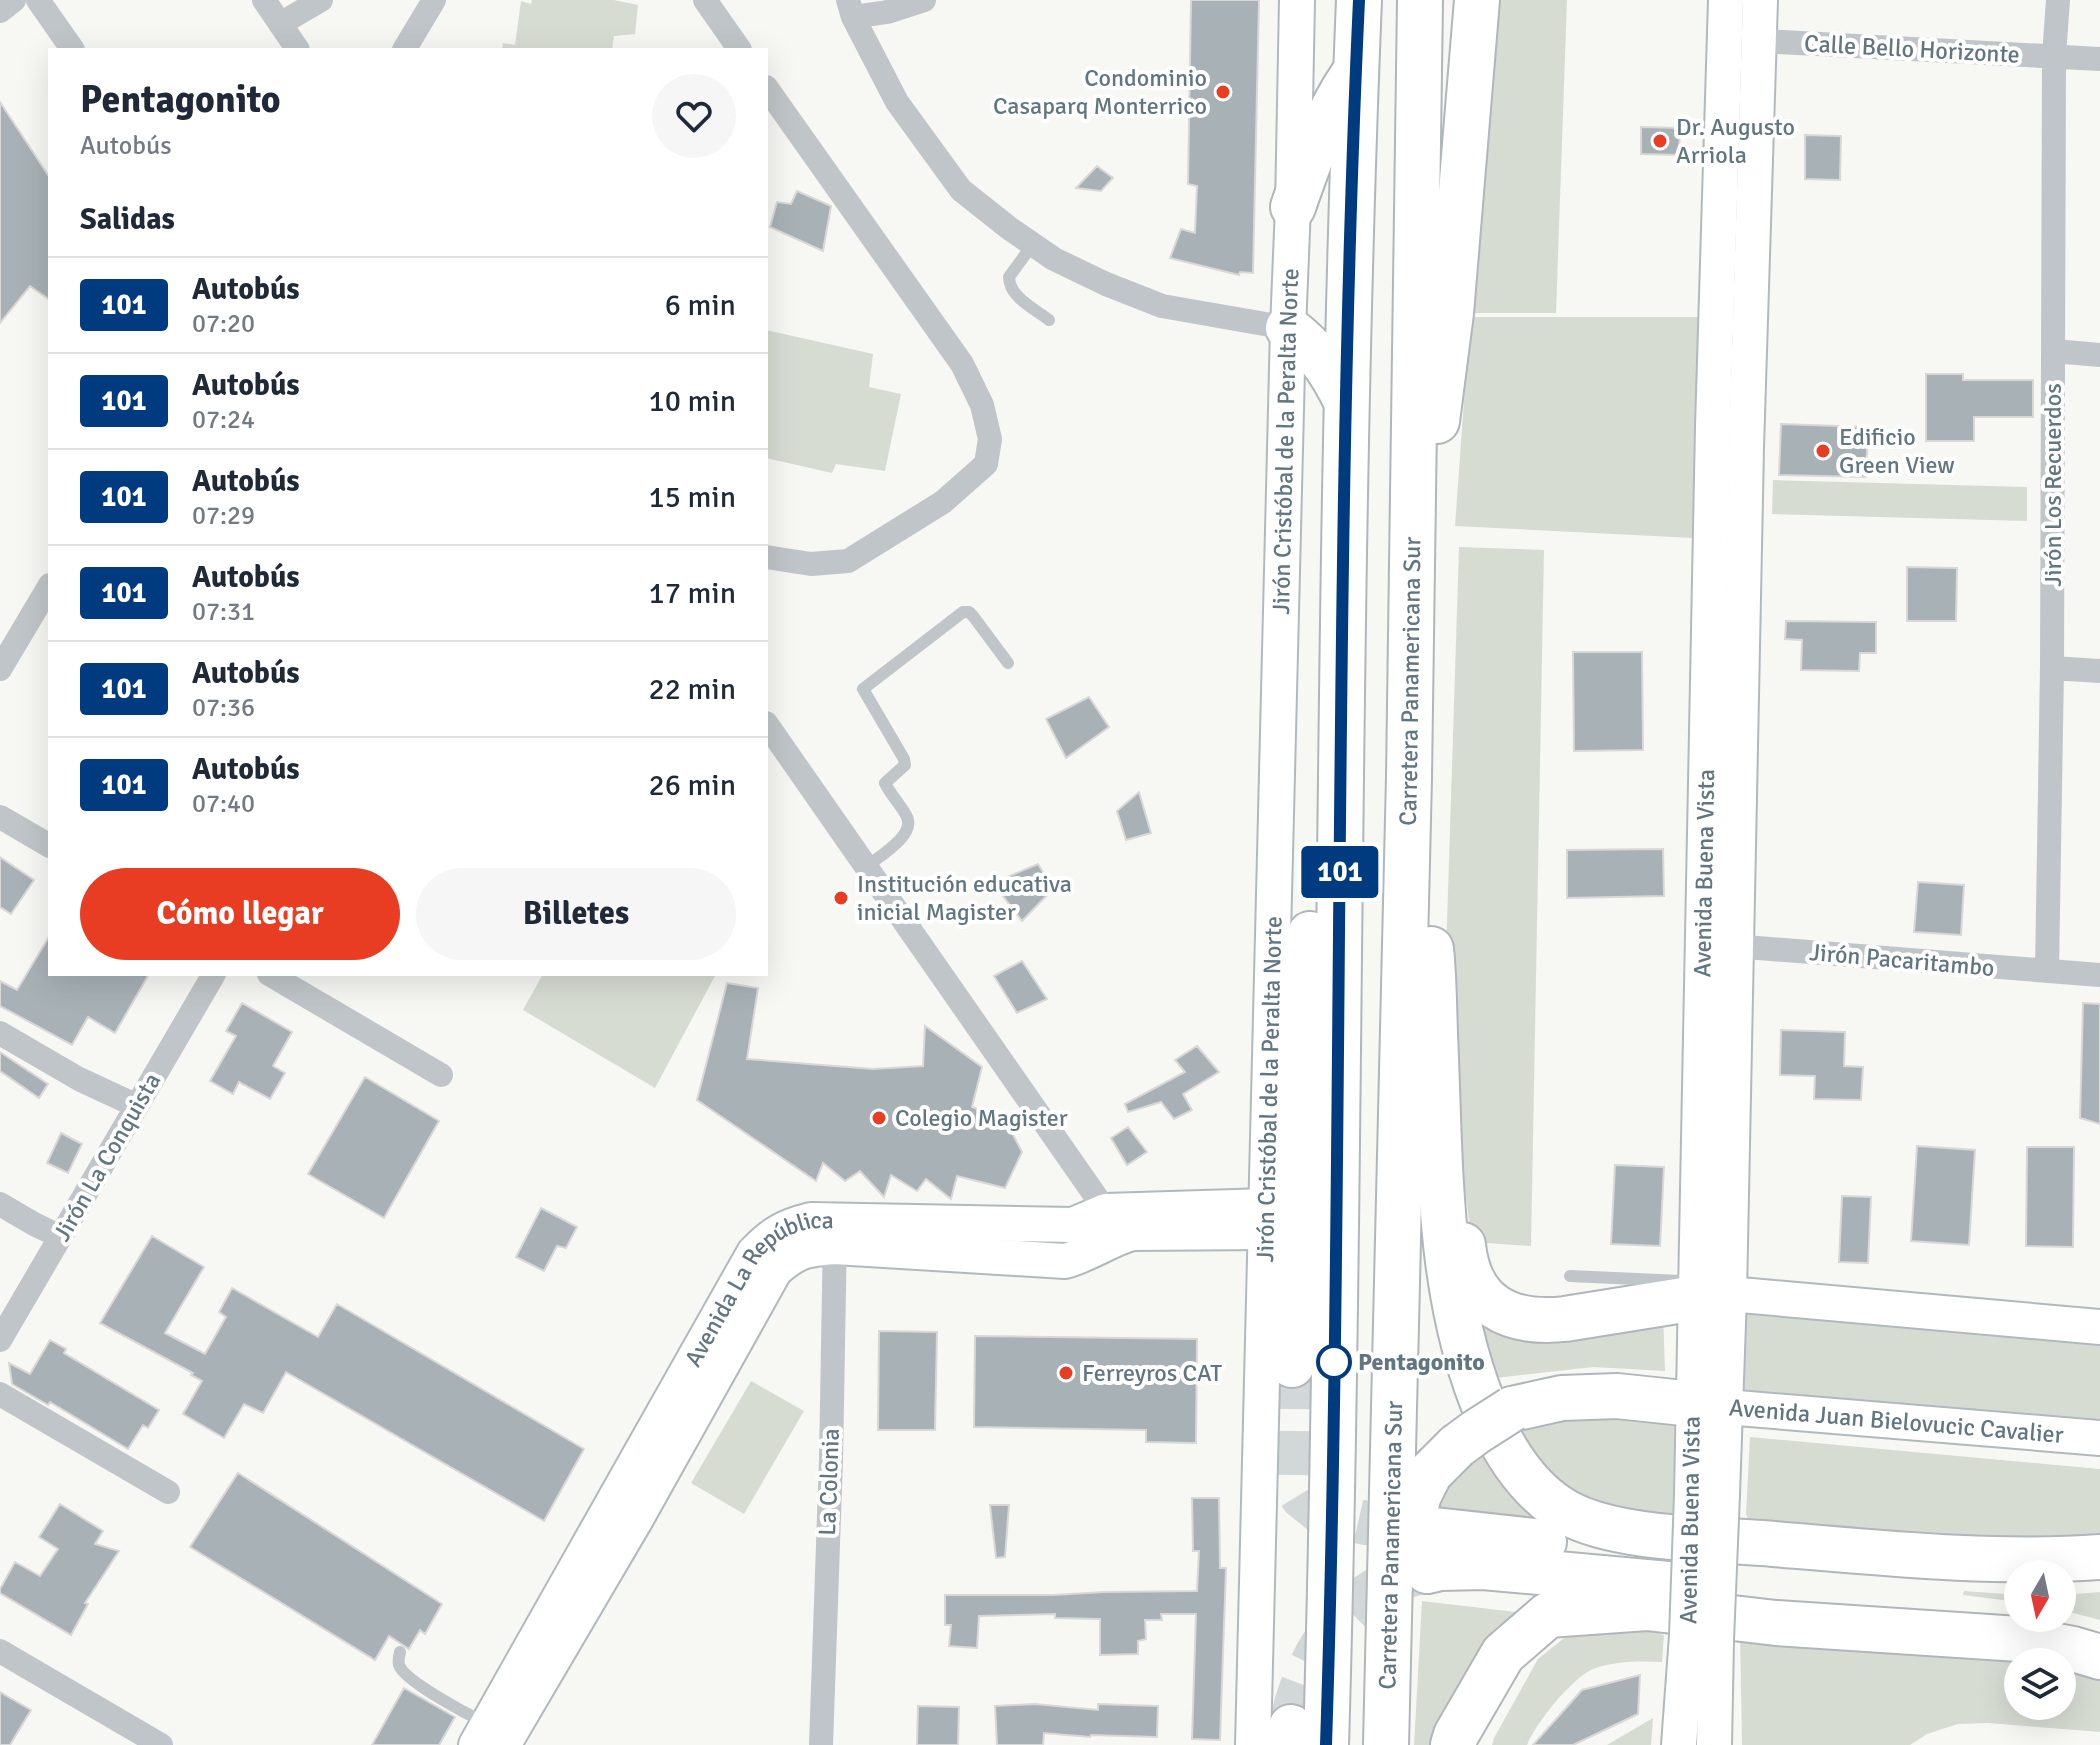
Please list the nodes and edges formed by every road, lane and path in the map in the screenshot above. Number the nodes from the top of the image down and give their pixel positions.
1 (14, 0) edge
2 (38, 0) edge
3 (264, 0) edge
4 (321, 0) edge
5 (434, 0) edge
6 (705, 0) edge
7 (924, 0) edge
8 (1297, 0) edge
9 (1359, 0) edge
10 (1420, 0) edge
11 (1431, 0) edge
12 (1477, 0) edge
13 (1726, 0) edge
14 (1760, 0) edge
15 (2058, 0) edge
16 (850, 9) edge
17 (0, 11) edge
18 (280, 24) junction
19 (1724, 39) junction
20 (1758, 41) junction
21 (72, 48) edge
22 (297, 48) edge
23 (405, 48) edge
24 (739, 48) edge
25 (2054, 56) junction
26 (2100, 59) edge
27 (1356, 70) junction
28 (1418, 75) junction
29 (768, 90) edge
30 (1293, 207) junction
31 (1033, 244) junction
32 (1049, 320) dead end
33 (1288, 328) junction
34 (2054, 351) junction
35 (2100, 355) edge
36 (1346, 401) junction
37 (1730, 446) junction
38 (768, 557) edge
39 (48, 588) edge
40 (1412, 626) junction
41 (1008, 663) dead end
42 (2052, 668) junction
43 (0, 669) edge
44 (2100, 671) edge
45 (768, 726) edge
46 (1341, 756) junction
47 (1409, 777) junction
48 (0, 817) edge
49 (48, 845) edge
50 (866, 867) junction
51 (1720, 945) junction
52 (1432, 958) junction
53 (2047, 971) junction
54 (2100, 975) edge
55 (213, 976) edge
56 (272, 976) edge
57 (0, 1033) edge
58 (441, 1075) dead end
59 (137, 1106) junction
60 (0, 1204) edge
61 (1266, 1219) junction
62 (1112, 1224) junction
63 (835, 1234) junction
64 (61, 1237) junction
65 (1570, 1276) dead end
66 (1707, 1291) junction
67 (2100, 1327) edge
68 (0, 1340) edge
69 (1292, 1365) tunnel mouth
70 (0, 1394) edge
71 (1709, 1405) junction
72 (2100, 1438) edge
73 (168, 1492) dead end
74 (2100, 1557) edge
75 (2100, 1579) edge
76 (2076, 1580) edge
77 (2004, 1581) edge
78 (2004, 1616) edge
79 (2076, 1630) edge
80 (2100, 1635) edge
81 (1702, 1638) junction
82 (0, 1651) edge
83 (400, 1652) dead end
84 (2100, 1657) edge
85 (1386, 1734) edge
86 (489, 1738) edge
87 (1290, 1740) edge
88 (161, 1745) edge
89 (821, 1745) edge
90 (1453, 1745) edge
91 (1679, 1745) edge
92 (1714, 1745) edge

1 - 17 street
2 - 21 street
3 - 18 street
4 - 18 street
5 - 23 street
6 - 24 street
7 - 16 street
8 - 30 main road, Jirón Cristóbal de la Peralta Norte
9 - 27 highway
10 - 28 highway, Carretera Panamericana Sur
11 - 28 lane
12 - 40 highway
13 - 19 main road, Avenida Buena Vista
14 - 20 main road, Avenida Buena Vista
15 - 25 street, Jirón Los Recuerdos
16 - 31 street
18 - 22 street
19 - 20 street, Calle Bello Horizonte
19 - 37 main road, Avenida Buena Vista
20 - 25 street, Calle Bello Horizonte
20 - 37 main road, Avenida Buena Vista
25 - 26 street, Calle Bello Horizonte
25 - 34 street, Jirón Los Recuerdos
27 - 30 highway
27 - 36 highway
28 - 40 highway, Carretera Panamericana Sur
29 - 38 street
30 - 33 main road, Jirón Cristóbal de la Peralta Norte
31 - 32 lane
31 - 33 street
33 - 36 highway
33 - 61 main road, Jirón Cristóbal de la Peralta Norte
34 - 35 street
34 - 42 street, Jirón Los Recuerdos
36 - 46 highway
37 - 51 main road, Avenida Buena Vista
39 - 43 street
40 - 47 highway, Carretera Panamericana Sur
41 - 50 lane
42 - 44 street
42 - 53 street, Jirón Los Recuerdos
45 - 50 street
46 - 69 highway
46 - 87 highway
47 - 52 highway
47 - 85 highway, Carretera Panamericana Sur
48 - 49 street
50 - 62 street
51 - 53 street, Jirón Pacaritambo
51 - 66 main road, Avenida Buena Vista
52 - 66 highway
52 - 74 highway
53 - 54 street, Jirón Pacaritambo
55 - 59 street, Jirón La Conquista
56 - 58 street
57 - 59 street
59 - 64 street, Jirón La Conquista
60 - 64 street
61 - 62 main road, Avenida La República
61 - 87 main road, Jirón Cristóbal de la Peralta Norte
62 - 63 main road, Avenida La República
63 - 86 main road, Avenida La República
63 - 89 street, La Colonia
64 - 68 street, Jirón La Conquista
65 - 66 lane
66 - 67 main road
66 - 71 main road, Avenida Buena Vista
70 - 73 street
71 - 72 main road, Avenida Juan Bielovucic Cavalier
71 - 81 main road, Avenida Buena Vista, bridge
71 - 85 highway, bridge
75 - 76 highway
77 - 78 highway
79 - 80 highway
81 - 91 main road, Avenida Buena Vista
81 - 92 main road, Avenida Buena Vista
82 - 88 street
83 - 86 lane
84 - 90 highway

